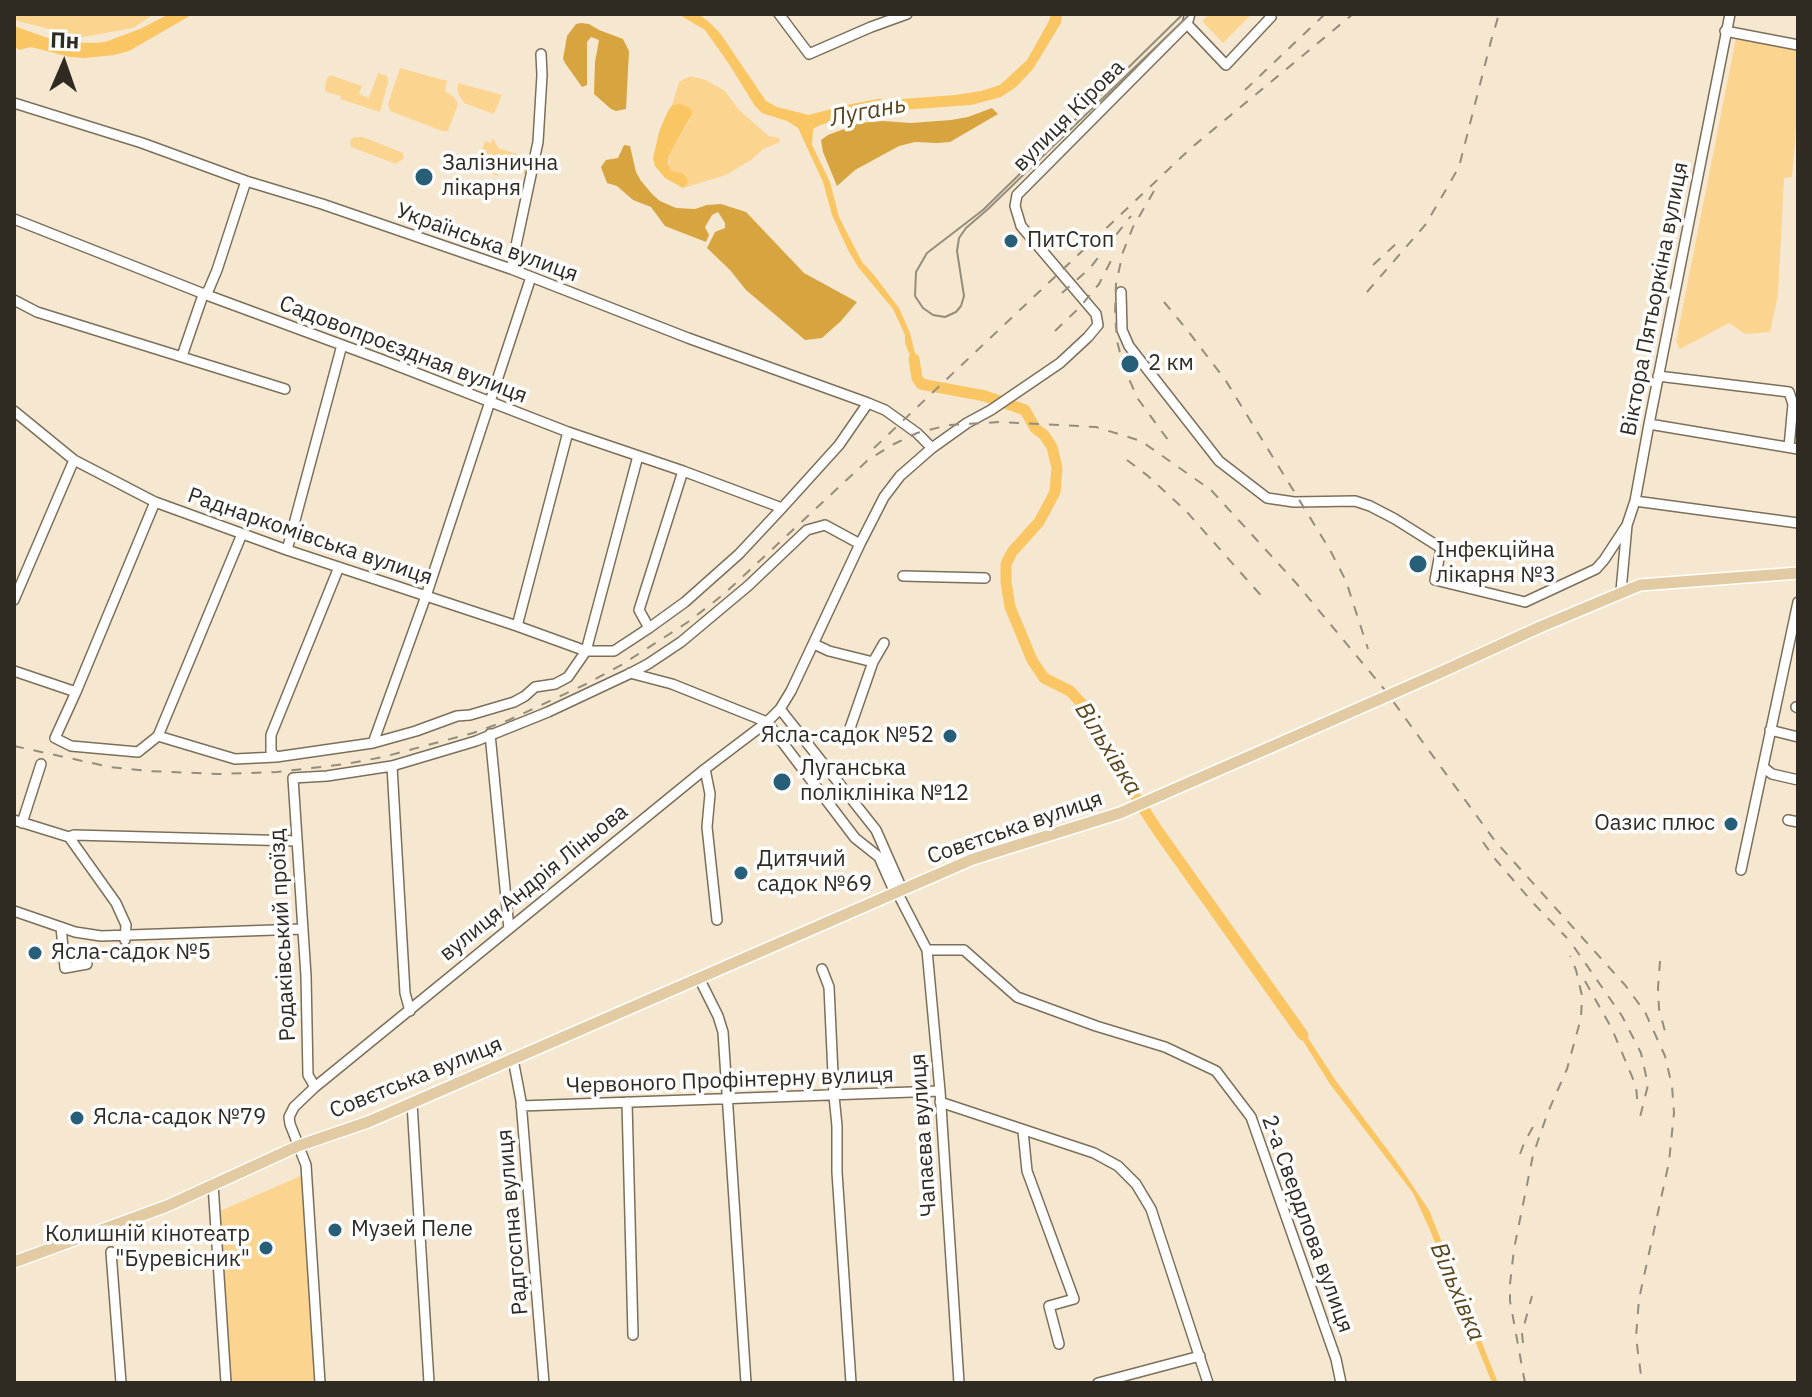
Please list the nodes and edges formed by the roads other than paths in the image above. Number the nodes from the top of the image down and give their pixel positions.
1 (779, 14) edge
2 (907, 14) edge
3 (1269, 14) edge
4 (1730, 14) edge
5 (1188, 19) edge
6 (1725, 31) junction
7 (1798, 45) edge
8 (541, 54) dead end
9 (14, 103) edge
10 (246, 181) junction
11 (14, 219) edge
12 (511, 269) junction
13 (531, 277) junction
14 (1121, 292) dead end
15 (204, 294) junction
16 (14, 300) edge
17 (342, 345) junction
18 (182, 356) junction
19 (1658, 376) junction
20 (285, 389) dead end
21 (1022, 389) joint
22 (490, 401) junction
23 (868, 403) junction
24 (14, 411) edge
25 (1649, 424) junction
26 (568, 432) junction
27 (932, 448) junction
28 (1793, 448) edge
29 (638, 456) junction
30 (74, 460) junction
31 (683, 471) junction
32 (1635, 501) junction
33 (155, 502) junction
34 (782, 508) junction
35 (1798, 523) edge
36 (1627, 525) junction
37 (242, 534) junction
38 (860, 544) junction
39 (287, 550) junction
40 (339, 567) junction
41 (1798, 573) edge
42 (903, 576) dead end
43 (985, 578) dead end
44 (1621, 591) junction
45 (426, 596) junction
46 (14, 600) edge
47 (1798, 602) edge
48 (517, 626) junction
49 (649, 628) junction
50 (1795, 630) edge
51 (884, 643) dead end
52 (814, 644) junction
53 (586, 651) junction
54 (873, 662) junction
55 (1784, 667) junction
56 (1798, 669) edge
57 (14, 671) edge
58 (630, 673) junction
59 (76, 692) junction
60 (780, 709) junction
61 (767, 722) junction
62 (1770, 730) junction
63 (849, 731) dead end
64 (490, 734) junction
65 (158, 736) junction
66 (1798, 737) edge
67 (373, 743) junction
68 (276, 757) junction
69 (41, 764) dead end
70 (392, 766) junction
71 (1763, 767) junction
72 (705, 769) junction
73 (1798, 780) edge
74 (18, 822) edge
75 (69, 837) junction
76 (296, 841) junction
77 (1741, 870) dead end
78 (898, 891) junction
79 (14, 911) edge
80 (717, 920) dead end
81 (61, 927) junction
82 (303, 929) junction
83 (509, 929) junction
84 (126, 938) junction
85 (927, 950) junction
86 (87, 964) dead end
87 (822, 969) dead end
88 (699, 978) junction
89 (410, 1011) junction
90 (513, 1059) junction
91 (315, 1087) junction
92 (834, 1096) junction
93 (940, 1097) junction
94 (728, 1098) junction
95 (627, 1102) junction
96 (412, 1103) junction
97 (521, 1106) junction
98 (1023, 1131) junction
99 (298, 1146) junction
100 (213, 1184) junction
101 (111, 1252) dead end
102 (14, 1262) edge
103 (633, 1335) dead end
104 (1059, 1344) dead end
105 (1200, 1356) junction
106 (121, 1383) edge
107 (226, 1383) edge
108 (320, 1383) edge
109 (429, 1383) edge
110 (544, 1383) edge
111 (746, 1383) edge
112 (851, 1383) edge
113 (959, 1383) edge
114 (1098, 1383) edge
115 (1208, 1383) edge
116 (1341, 1383) edge

1 - 2 street
3 - 5 street
4 - 6 street, Віктора Пятьоркіна вулиця
5 - 21 street, вулиця Кірова
6 - 7 street
6 - 19 street, Віктора Пятьоркіна вулиця
8 - 12 street
9 - 10 street, Українська вулиця
10 - 12 street, Українська вулиця
10 - 15 street
11 - 15 street, Садовопроєздная вулиця
12 - 13 street, Українська вулиця
13 - 22 street
13 - 23 street, Українська вулиця
14 - 36 street
15 - 17 street, Садовопроєздная вулиця
15 - 18 street
16 - 18 street
17 - 22 street, Садовопроєздная вулиця
17 - 39 street
18 - 20 street
19 - 25 street, Віктора Пятьоркіна вулиця
19 - 28 street
21 - 27 street, вулиця Андрія Ліньова
22 - 26 street, Садовопроєздная вулиця
22 - 45 street
23 - 27 street, Українська вулиця
23 - 34 street
24 - 30 street, Раднаркомівська вулиця
25 - 28 street
25 - 32 street, Віктора Пятьоркіна вулиця
26 - 29 street, Садовопроєздная вулиця
26 - 48 street
27 - 38 street, вулиця Андрія Ліньова
29 - 31 street, Садовопроєздная вулиця
29 - 53 street
30 - 33 street, Раднаркомівська вулиця
30 - 46 street
31 - 34 street, Садовопроєздная вулиця
31 - 49 street
32 - 35 street
32 - 36 street, Віктора Пятьоркіна вулиця
33 - 37 street, Раднаркомівська вулиця
33 - 59 street
34 - 49 street
36 - 44 street, Віктора Пятьоркіна вулиця
37 - 39 street, Раднаркомівська вулиця
37 - 65 street
38 - 52 street, вулиця Андрія Ліньова
38 - 58 street
39 - 40 street, Раднаркомівська вулиця
40 - 45 street, Раднаркомівська вулиця
40 - 68 street
41 - 44 main road, Совєтська вулиця
42 - 43 street
44 - 78 main road, Совєтська вулиця, bridge
45 - 48 street, Раднаркомівська вулиця
45 - 67 street
47 - 50 street
48 - 53 street, Раднаркомівська вулиця
49 - 53 street, Раднаркомівська вулиця
50 - 55 street
51 - 54 street
52 - 54 street
52 - 60 street, вулиця Андрія Ліньова
53 - 67 street
54 - 63 street
55 - 56 street
55 - 62 street
57 - 59 street
58 - 61 street
58 - 64 street
59 - 65 street
60 - 61 street, вулиця Андрія Ліньова
60 - 78 street, Чапаєва вулиця
61 - 72 street, вулиця Андрія Ліньова
61 - 78 street, Чапаєва вулиця
62 - 66 street
62 - 71 street
64 - 70 street
64 - 83 street
65 - 68 street
67 - 68 street
69 - 74 street
70 - 76 street, Родаківський проїзд
70 - 89 street
71 - 73 street
71 - 77 street
72 - 80 street
72 - 83 street, вулиця Андрія Ліньова
74 - 75 street
75 - 76 street
75 - 84 street
76 - 82 street, Родаківський проїзд
78 - 85 street, Чапаєва вулиця
78 - 88 main road, Совєтська вулиця
79 - 81 street
81 - 84 street
81 - 86 street
82 - 84 street
82 - 91 street, Родаківський проїзд
83 - 89 street, вулиця Андрія Ліньова
85 - 93 street, Чапаєва вулиця
85 - 116 street, 2-а Свердлова вулиця
87 - 92 street
88 - 90 main road, Совєтська вулиця
88 - 94 street
89 - 91 street, вулиця Андрія Ліньова
90 - 96 main road, Совєтська вулиця
90 - 97 street, Радгоспна вулиця
91 - 99 street, вулиця Андрія Ліньова
92 - 93 street, Червоного Профінтерну вулиця
92 - 94 street, Червоного Профінтерну вулиця
92 - 112 street
93 - 98 street
93 - 113 street, Чапаєва вулиця
94 - 95 street, Червоного Профінтерну вулиця
94 - 111 street
95 - 97 street, Червоного Профінтерну вулиця
95 - 103 street
96 - 99 main road, Совєтська вулиця
96 - 109 street
97 - 110 street, Радгоспна вулиця
98 - 104 street
98 - 105 street
99 - 100 main road
99 - 108 street
100 - 102 main road
100 - 107 street
101 - 106 street
105 - 114 street
105 - 115 street

